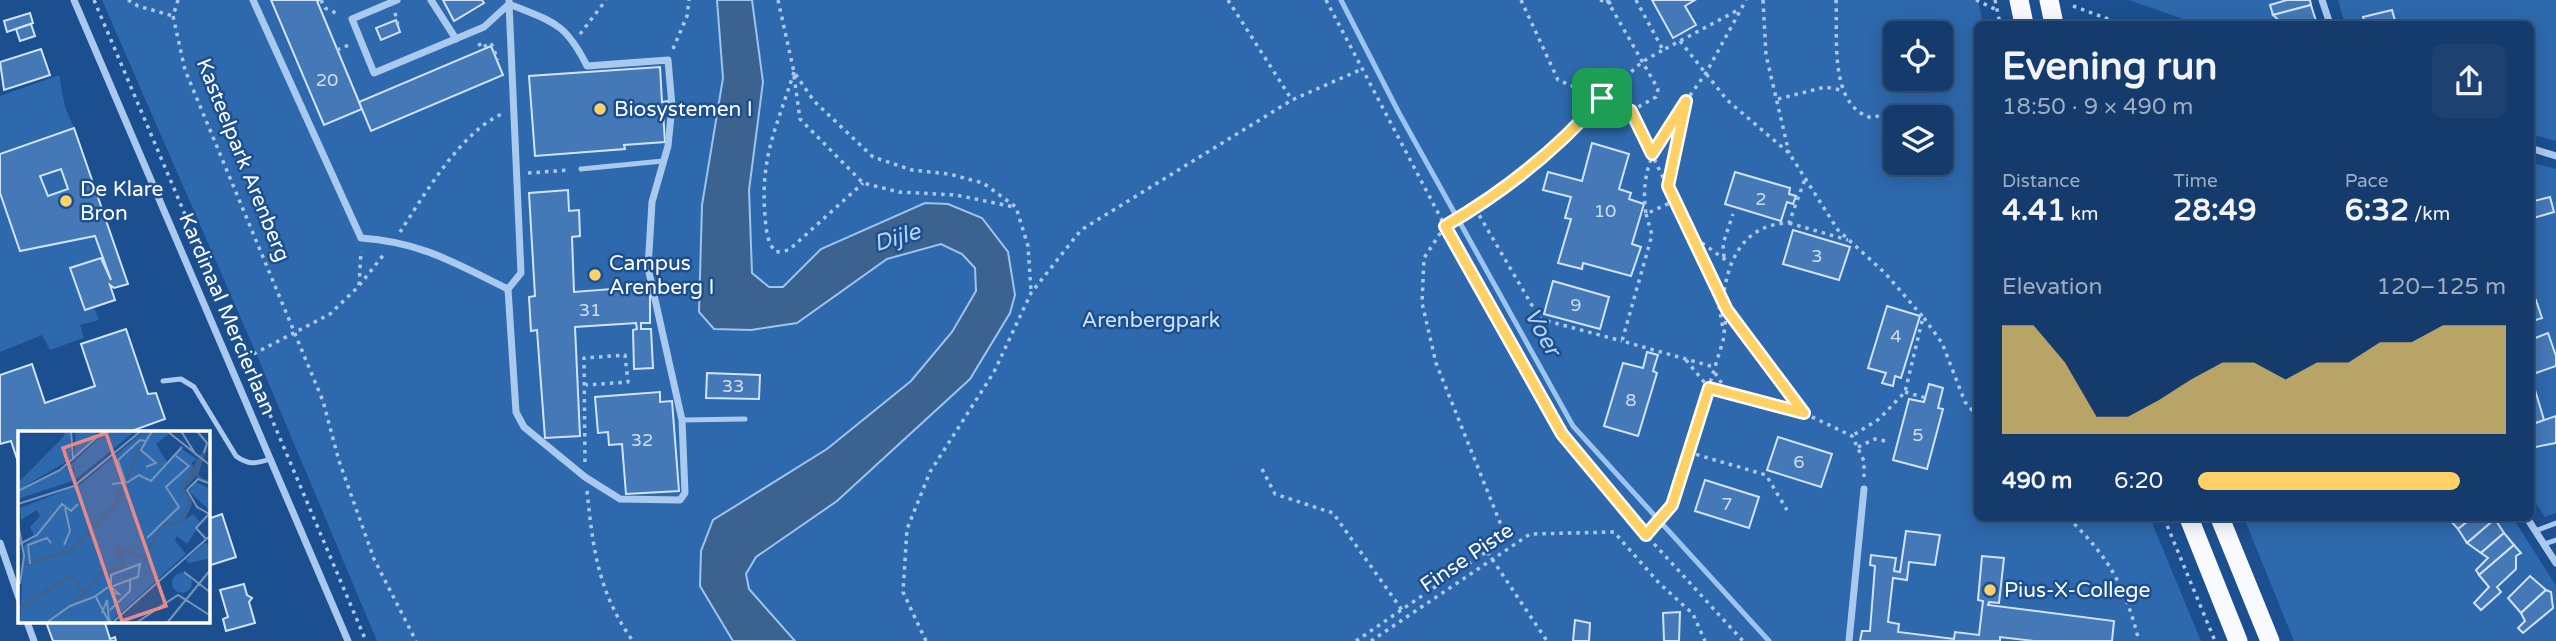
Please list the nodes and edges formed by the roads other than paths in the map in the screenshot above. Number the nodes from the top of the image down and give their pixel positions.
1 (74, 0) edge
2 (253, 0) edge
3 (397, 0) edge
4 (431, 0) edge
5 (2019, 0) edge
6 (2049, 0) edge
7 (2322, 0) edge
8 (509, 2) edge
9 (2023, 21) edge
10 (2053, 21) edge
11 (2329, 21) edge
12 (456, 38) junction
13 (2534, 149) edge
14 (2556, 156) edge
15 (663, 161) junction
16 (581, 169) road end
17 (508, 289) junction
18 (163, 381) dead end
19 (745, 419) dead end
20 (682, 420) junction
21 (270, 459) junction
22 (1864, 489) road end
23 (2190, 521) edge
24 (2221, 521) edge
25 (2529, 521) edge
26 (2556, 523) edge
27 (2535, 531) junction
28 (2556, 540) edge
29 (0, 542) edge
30 (2544, 544) junction
31 (2556, 563) edge
32 (18, 595) edge
33 (28, 624) edge
34 (34, 641) edge
35 (348, 641) edge
36 (1849, 641) edge
37 (2238, 641) edge
38 (2270, 641) edge

1 - 21 street, Kardinaal Mercierlaan
2 - 17 street
3 - 12 street
4 - 12 street
5 - 9 highway
6 - 10 highway
7 - 11 street
8 - 12 street
8 - 15 street
8 - 17 street
13 - 14 street
15 - 16 lane
15 - 20 street
17 - 20 street
18 - 21 lane
19 - 20 lane
21 - 35 street, Kardinaal Mercierlaan
22 - 36 street
23 - 37 highway
24 - 38 highway
25 - 27 street
26 - 27 lane
27 - 30 street
28 - 30 lane
29 - 32 street
30 - 31 street
33 - 34 street

